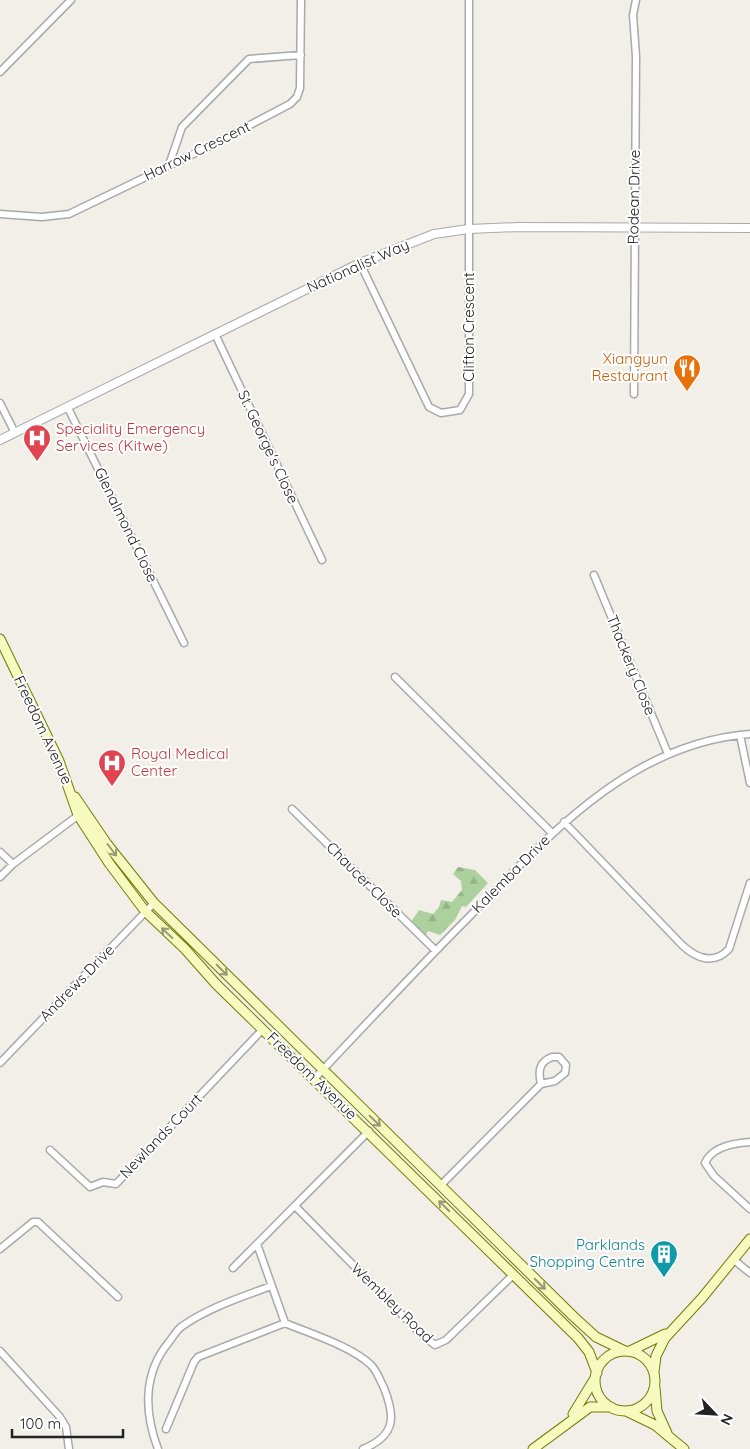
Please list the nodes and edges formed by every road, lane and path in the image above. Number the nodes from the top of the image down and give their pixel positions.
1 (71, 0) edge
2 (301, 0) edge
3 (469, 0) edge
4 (636, 0) edge
5 (301, 55) junction
6 (0, 72) edge
7 (169, 165) junction
8 (0, 214) edge
9 (633, 227) junction
10 (750, 228) edge
11 (469, 229) junction
12 (360, 263) junction
13 (215, 334) junction
14 (634, 394) dead end
15 (0, 403) edge
16 (68, 408) junction
17 (15, 433) junction
18 (0, 440) edge
19 (322, 560) dead end
20 (594, 575) dead end
21 (0, 639) edge
22 (184, 642) dead end
23 (395, 676) dead end
24 (750, 734) edge
25 (740, 735) junction
26 (668, 754) junction
27 (750, 783) edge
28 (292, 809) dead end
29 (82, 812) junction
30 (564, 822) junction
31 (552, 833) junction
32 (0, 852) edge
33 (12, 864) junction
34 (0, 877) edge
35 (750, 883) edge
36 (154, 903) junction
37 (145, 912) junction
38 (435, 950) junction
39 (263, 1029) junction
40 (0, 1062) edge
41 (323, 1070) junction
42 (314, 1079) junction
43 (540, 1084) junction
44 (368, 1131) junction
45 (750, 1142) edge
46 (50, 1150) dead end
47 (441, 1184) junction
48 (295, 1206) junction
49 (750, 1209) edge
50 (463, 1225) junction
51 (750, 1239) edge
52 (257, 1244) junction
53 (504, 1248) junction
54 (0, 1249) edge
55 (734, 1260) junction
56 (233, 1268) dead end
57 (750, 1272) edge
58 (513, 1275) junction
59 (271, 1286) junction
60 (118, 1298) dead end
61 (285, 1323) junction
62 (670, 1331) junction
63 (0, 1350) edge
64 (628, 1351) junction
65 (3, 1359) edge
66 (597, 1374) junction
67 (655, 1381) junction
68 (611, 1407) junction
69 (626, 1410) junction
70 (568, 1420) junction
71 (166, 1429) dead end
72 (668, 1435) junction
73 (69, 1449) edge
74 (158, 1449) edge
75 (363, 1449) edge
76 (533, 1449) edge
77 (684, 1449) edge

1 - 6 street
2 - 5 street, Harrow Crescent
3 - 11 street, Clifton Crescent
4 - 9 street, Rodean Drive
5 - 7 street, Harrow Crescent
5 - 7 street
7 - 8 street, Harrow Crescent
9 - 10 street, Nationalist Way
9 - 11 street, Nationalist Way
9 - 14 street, Rodean Drive
11 - 12 street, Nationalist Way
11 - 12 street, Clifton Crescent
12 - 13 street, Nationalist Way
13 - 16 street, Nationalist Way
13 - 19 street, St. George's Close
15 - 17 street
16 - 17 street, Nationalist Way
16 - 22 street, Glenalmond Close
17 - 18 street, Nationalist Way
20 - 26 street, Thackery Close
21 - 29 main road, Freedom Avenue
23 - 31 street
24 - 25 street, Kalemba Drive
25 - 26 street, Kalemba Drive
25 - 27 street
26 - 30 street, Kalemba Drive
28 - 38 street, Chaucer Close
29 - 33 street
29 -> 36 main road, Freedom Avenue
29 - 37 main road, Freedom Avenue
30 - 31 street, Kalemba Drive
30 - 35 street
31 - 38 street, Kalemba Drive
32 - 33 street
33 - 34 street
36 - 37 street, Andrews Drive
36 -> 41 main road, Freedom Avenue
39 -> 37 main road, Freedom Avenue
37 - 40 street, Andrews Drive
38 - 41 street, Kalemba Drive
39 - 42 main road, Freedom Avenue
39 - 46 street, Newlands Court
41 - 42 street, Kalemba Drive
41 -> 47 main road, Freedom Avenue
42 - 44 main road, Freedom Avenue
43 - 43 street
43 - 47 street
44 - 48 street
50 -> 44 main road, Freedom Avenue
45 - 49 street
47 - 53 main road, Freedom Avenue
48 - 52 street
48 - 58 street, Wembley Road
50 - 53 main road
50 - 58 main road, Freedom Avenue
51 - 55 main road
52 - 56 street
52 - 59 street
53 -> 64 main road, Freedom Avenue
54 - 60 street
55 - 57 street
55 - 62 main road
58 - 66 main road, Freedom Avenue
59 - 61 street
59 - 74 street
61 - 71 street
61 - 75 street
62 - 64 main road
62 - 67 main road
63 - 65 street
64 - 66 main road
64 - 67 main road
65 - 73 street
66 - 68 main road
66 - 70 main road
67 - 69 main road
67 - 72 main road
68 - 69 main road
68 - 70 main road
69 - 72 main road
70 - 76 main road
72 - 77 main road

